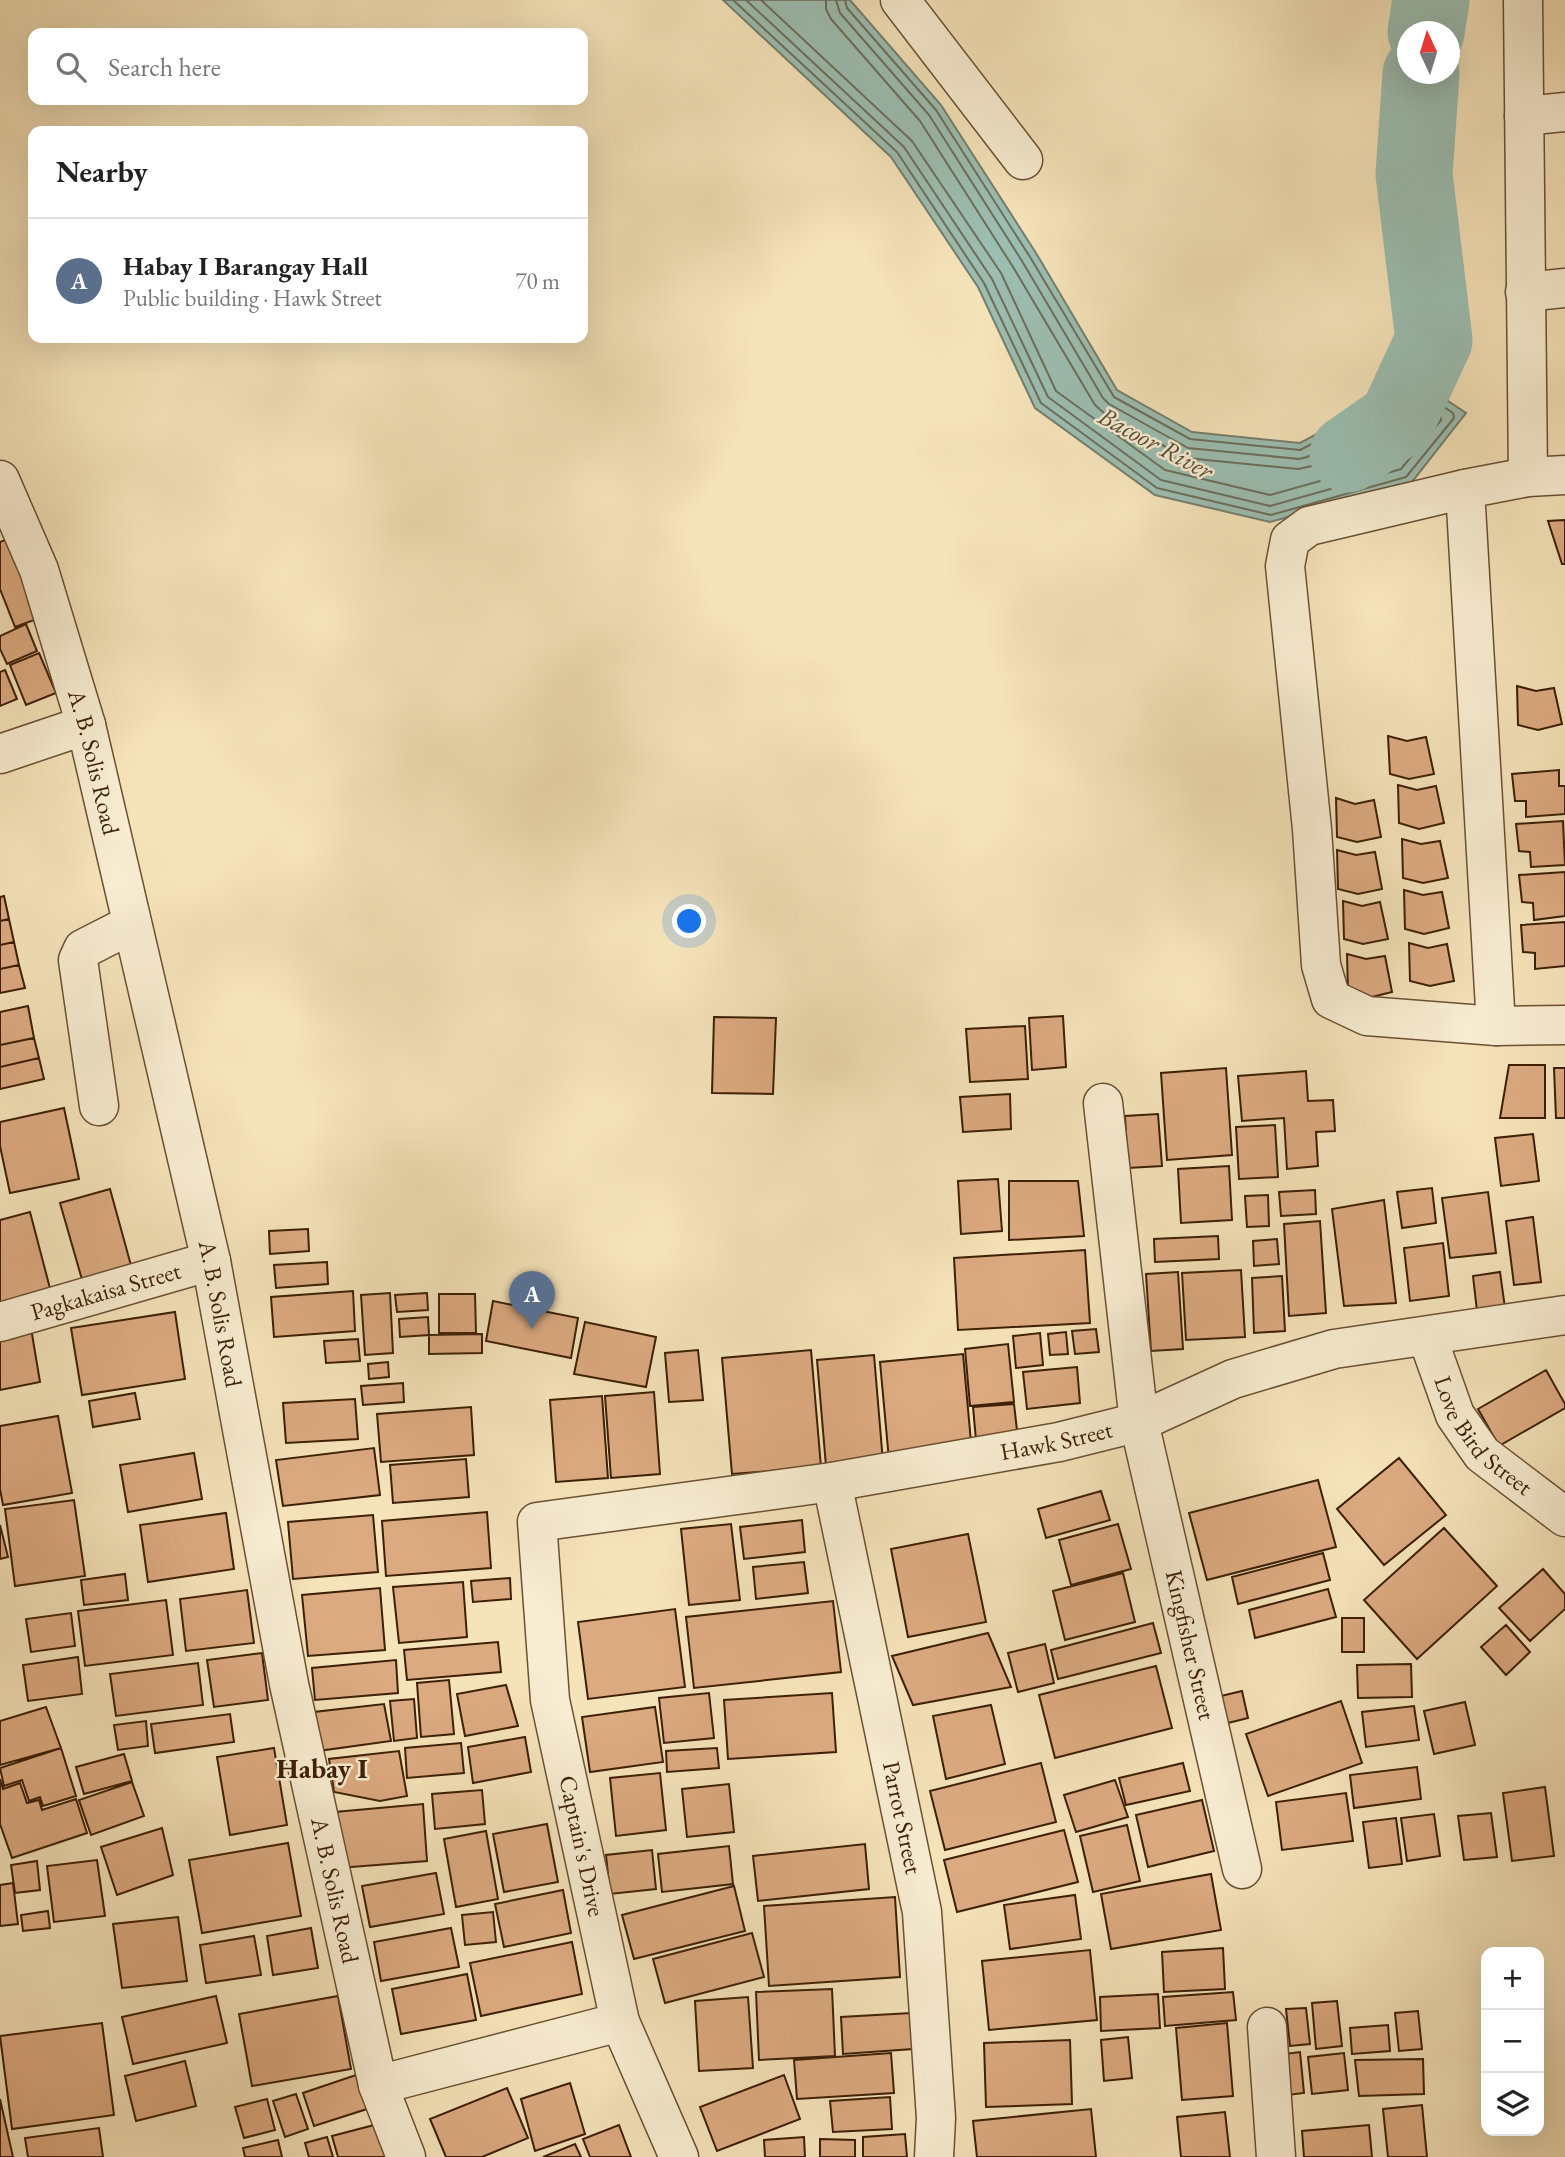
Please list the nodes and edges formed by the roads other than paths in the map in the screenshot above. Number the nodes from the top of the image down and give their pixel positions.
1 (900, 0) edge
2 (1523, 0) edge
3 (1565, 112) edge
4 (1524, 116) junction
5 (1023, 160) dead end
6 (1565, 288) edge
7 (1525, 292) junction
8 (1547, 476) edge
9 (0, 480) edge
10 (1465, 489) junction
11 (86, 725) junction
12 (0, 754) edge
13 (132, 924) junction
14 (1565, 1025) edge
15 (1496, 1026) junction
16 (1103, 1104) dead end
17 (99, 1106) dead end
18 (211, 1261) junction
19 (1565, 1315) edge
20 (0, 1322) edge
21 (1427, 1336) junction
22 (1139, 1422) junction
23 (832, 1482) junction
24 (1565, 1517) edge
25 (537, 1522) joint
26 (1242, 1869) dead end
27 (621, 2022) junction
28 (1266, 2026) dead end
29 (378, 2085) junction
30 (406, 2157) edge
31 (679, 2157) edge
32 (934, 2157) edge
33 (1276, 2157) edge

1 - 5 street
2 - 4 street
3 - 4 street
4 - 7 street
6 - 7 street
7 - 8 street
8 - 10 street
9 - 11 street, A. B. Solis Road
10 - 15 street
10 - 15 street
11 - 12 street
11 - 13 street, A. B. Solis Road
13 - 17 street
13 - 18 street, A. B. Solis Road
14 - 15 street
16 - 22 street, Kingfisher Street
18 - 20 street, Pagkakaisa Street
18 - 29 street, A. B. Solis Road
19 - 21 street, Hawk Street
21 - 22 street, Hawk Street
21 - 24 street, Love Bird Street
22 - 23 street, Hawk Street
22 - 26 street, Kingfisher Street
23 - 25 street, Hawk Street
23 - 32 street, Parrot Street
25 - 27 street, Captain's Drive
27 - 29 street
27 - 31 street, Captain's Drive
28 - 33 street
29 - 30 street, A. B. Solis Road

